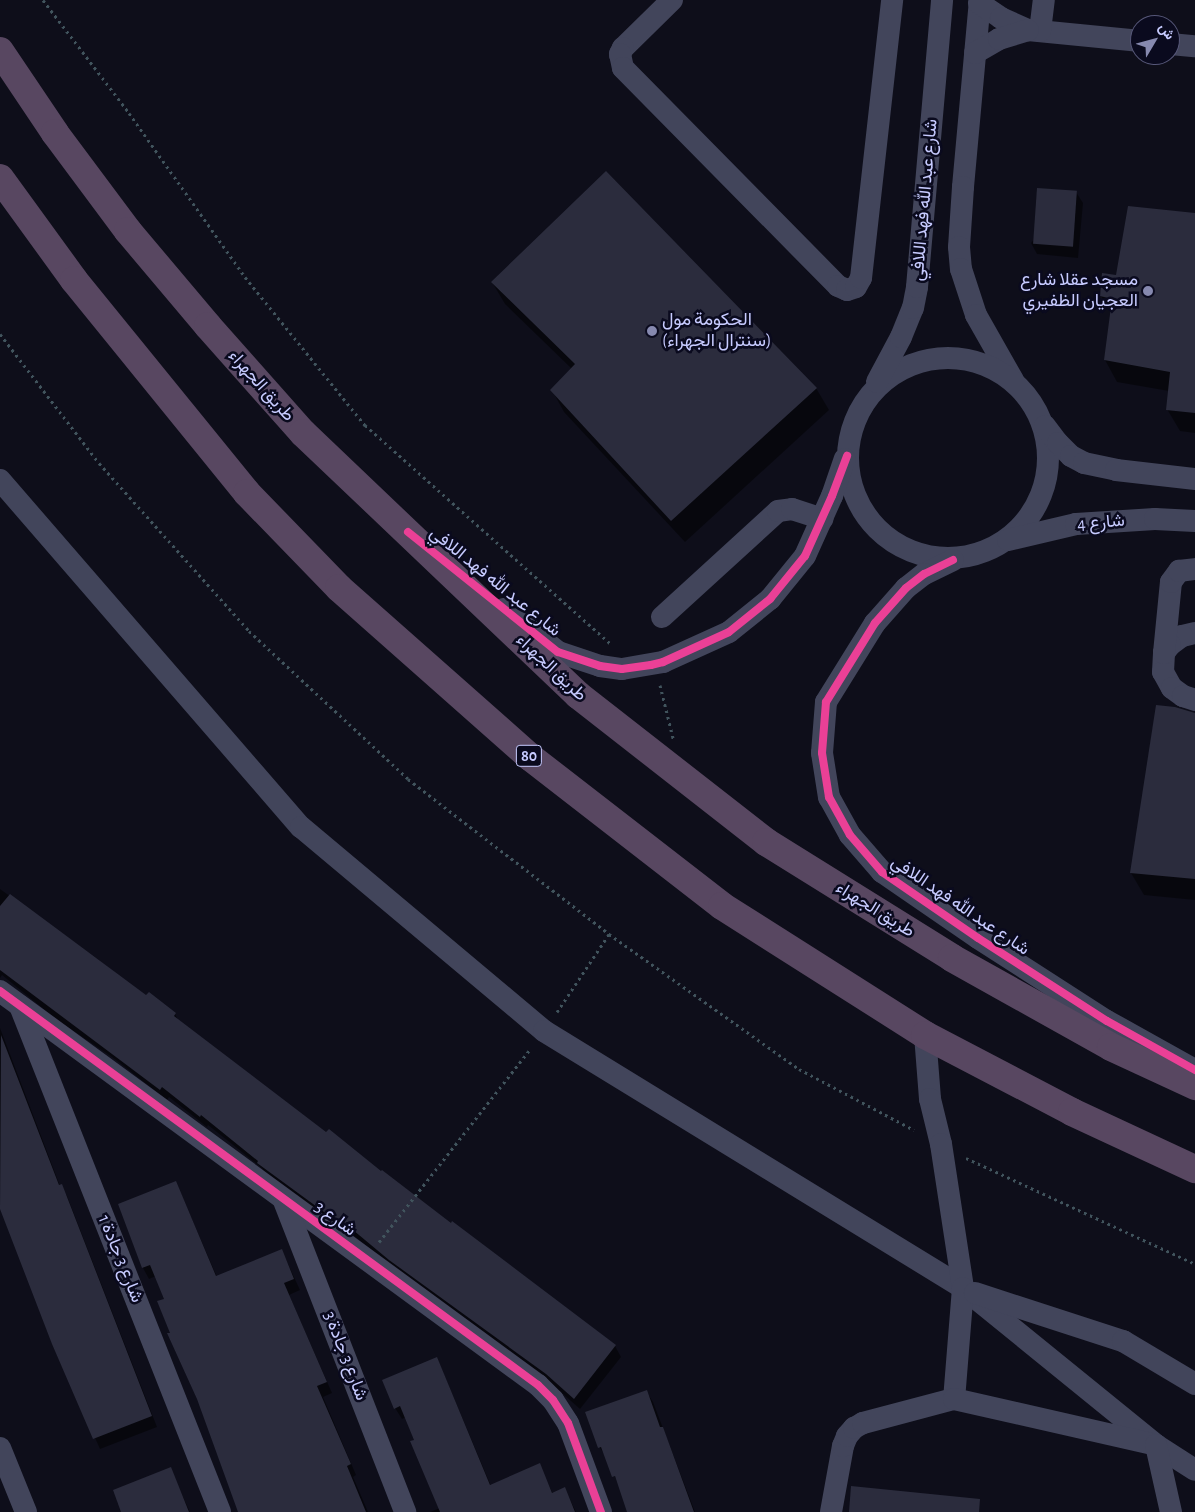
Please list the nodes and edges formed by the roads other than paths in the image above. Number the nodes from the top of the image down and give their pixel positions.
1 (672, 0) edge
2 (892, 0) edge
3 (942, 0) edge
4 (1044, 0) edge
5 (980, 1) edge
6 (1034, 30) junction
7 (1130, 40) edge
8 (1180, 45) edge
9 (1195, 46) edge
10 (0, 51) edge
11 (975, 53) junction
12 (0, 178) edge
13 (1015, 383) junction
14 (872, 390) junction
15 (1038, 414) junction
16 (847, 456) junction
17 (1195, 479) edge
18 (0, 480) edge
19 (822, 519) junction
20 (1195, 520) edge
21 (408, 532) junction
22 (1008, 540) junction
23 (953, 560) junction
24 (1195, 570) edge
25 (662, 617) dead end
26 (1195, 633) edge
27 (1164, 653) junction
28 (1195, 700) edge
29 (0, 991) edge
30 (20, 1006) junction
31 (925, 1035) junction
32 (1195, 1070) edge
33 (1195, 1086) edge
34 (1165, 1155) junction
35 (1195, 1169) edge
36 (1195, 1183) edge
37 (284, 1201) junction
38 (963, 1288) junction
39 (1195, 1384) edge
40 (954, 1399) junction
41 (1156, 1445) junction
42 (0, 1448) edge
43 (1195, 1470) edge
44 (26, 1512) edge
45 (220, 1512) edge
46 (405, 1512) edge
47 (601, 1512) edge
48 (831, 1512) edge
49 (1171, 1512) edge

1 - 2 street
3 - 14 street, شارع عبد الله فهد اللافي
4 - 6 street
5 - 6 street
5 - 11 street, شارع عبد الله فهد اللافي
6 - 7 street
6 - 11 street
8 - 9 street
10 - 21 highway, طريق الجهراء
11 - 13 street, شارع عبد الله فهد اللافي
12 - 31 highway, 80
13 - 14 street
13 - 15 street
14 - 16 street
15 - 17 street
15 - 22 street
16 - 19 street, شارع عبد الله فهد اللافي
16 - 23 street
18 - 38 street
19 - 21 street, شارع عبد الله فهد اللافي
19 - 25 street
20 - 22 street, شارع 4
21 - 33 highway, طريق الجهراء
22 - 23 street
23 - 32 street, شارع عبد الله فهد اللافي
24 - 27 street
26 - 27 street
27 - 28 street
29 - 30 street, شارع 3
30 - 37 street, شارع 3
30 - 45 street, شارع 3 جادة 1
31 - 34 highway, 80
31 - 38 street
34 - 35 highway, 80
34 - 36 highway
37 - 46 street, شارع 3 جادة 3
37 - 47 street, شارع 3
38 - 39 street
38 - 40 street
38 - 41 street
40 - 41 street
40 - 48 street
41 - 43 street
41 - 49 street
42 - 44 street

